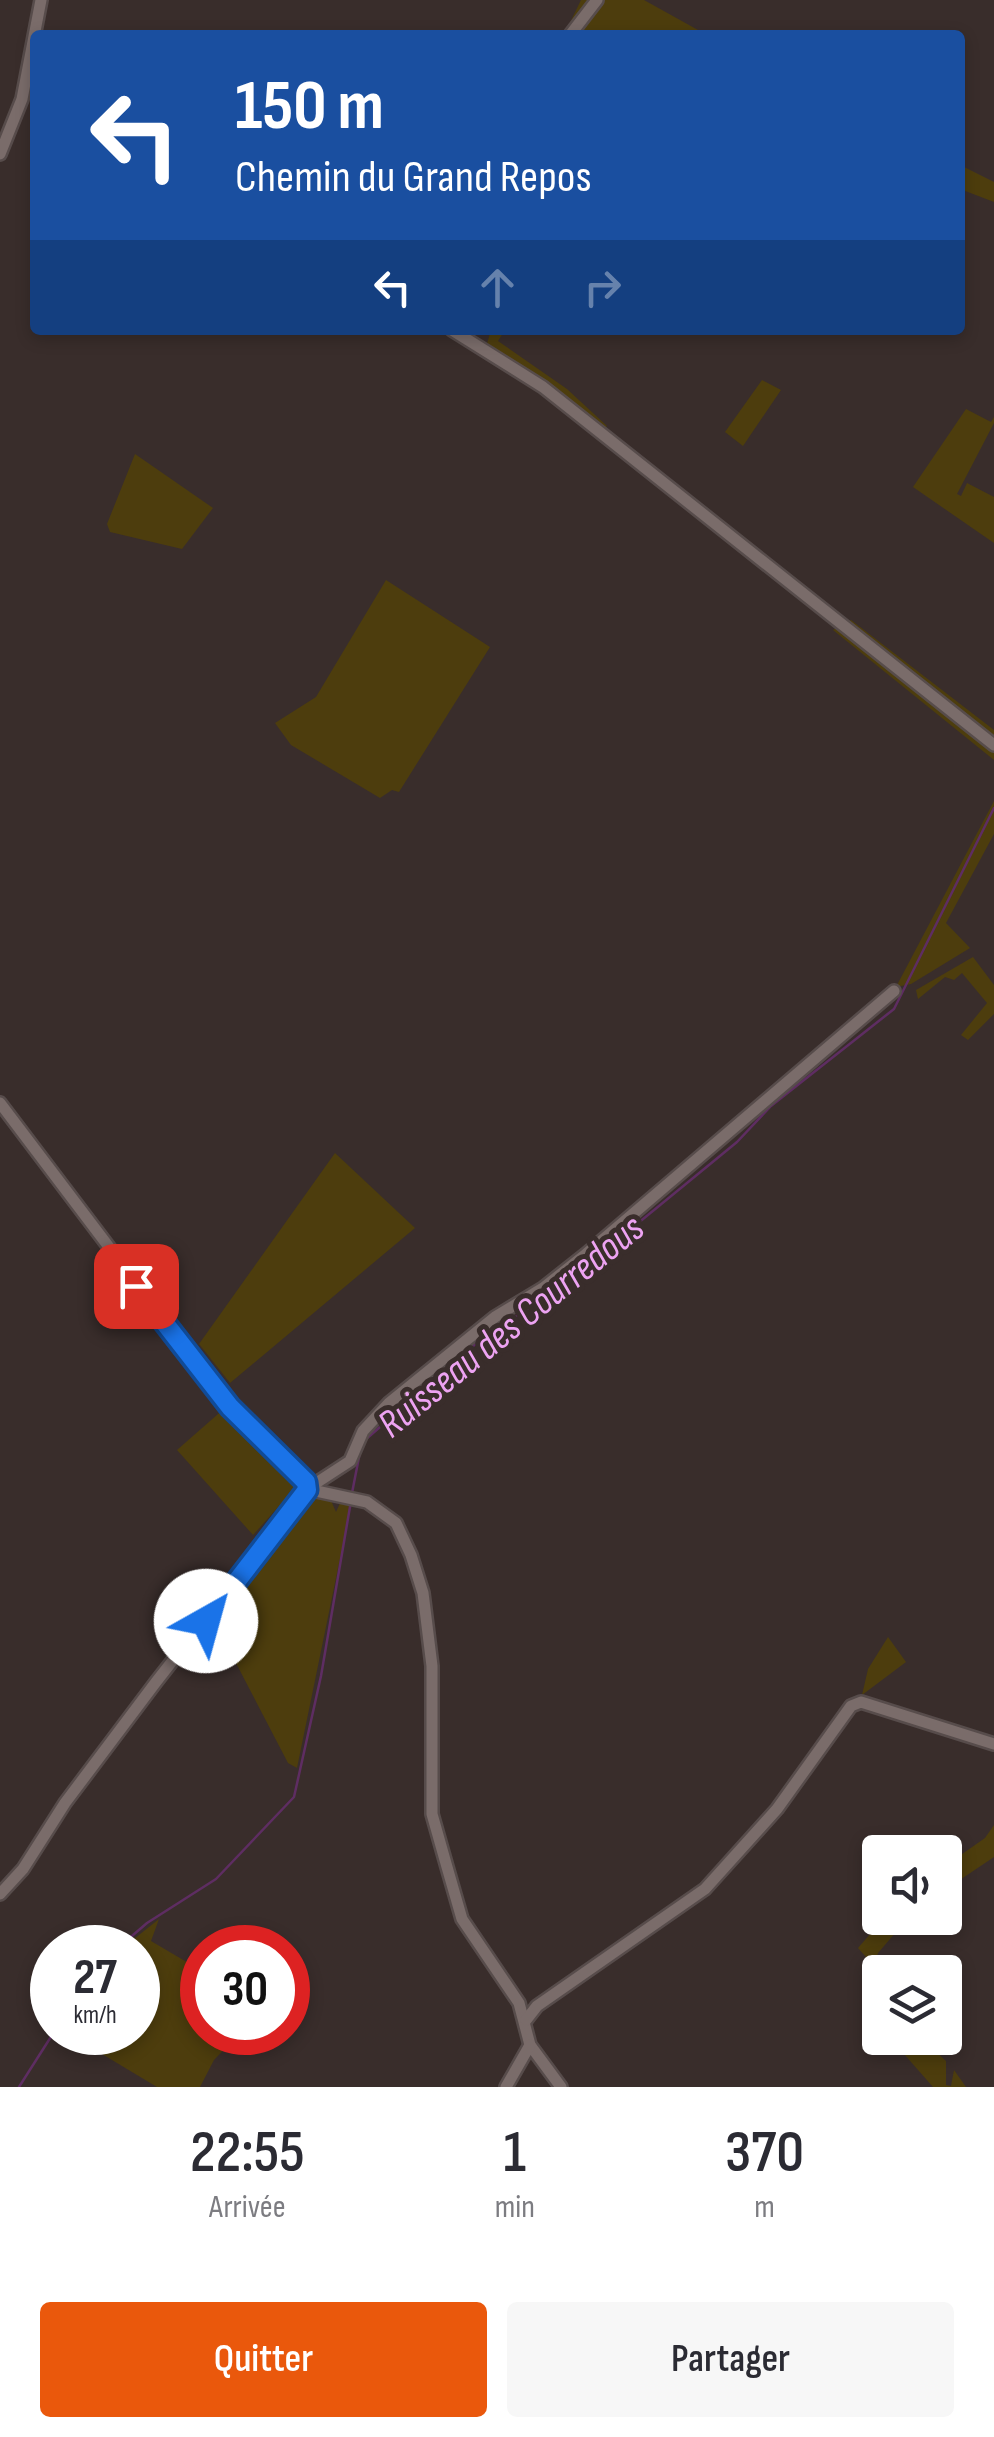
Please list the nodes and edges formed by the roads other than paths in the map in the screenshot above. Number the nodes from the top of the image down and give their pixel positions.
1 (40, 0) edge
2 (597, 0) edge
3 (35, 30) edge
4 (574, 30) edge
5 (30, 55) edge
6 (0, 154) edge
7 (460, 335) edge
8 (994, 745) edge
9 (894, 992) dead end
10 (0, 1103) edge
11 (307, 1490) junction
12 (994, 1744) edge
13 (0, 1894) edge
14 (515, 1997) junction
15 (540, 2004) junction
16 (526, 2020) junction
17 (530, 2045) junction
18 (506, 2087) edge
19 (561, 2087) edge

1 - 3 street
2 - 4 street
5 - 6 street
7 - 8 street
9 - 11 street
10 - 11 street
11 - 13 street
11 - 14 street
12 - 15 street
14 - 15 street
14 - 16 street
15 - 16 street
16 - 17 street
17 - 18 street
17 - 19 street

